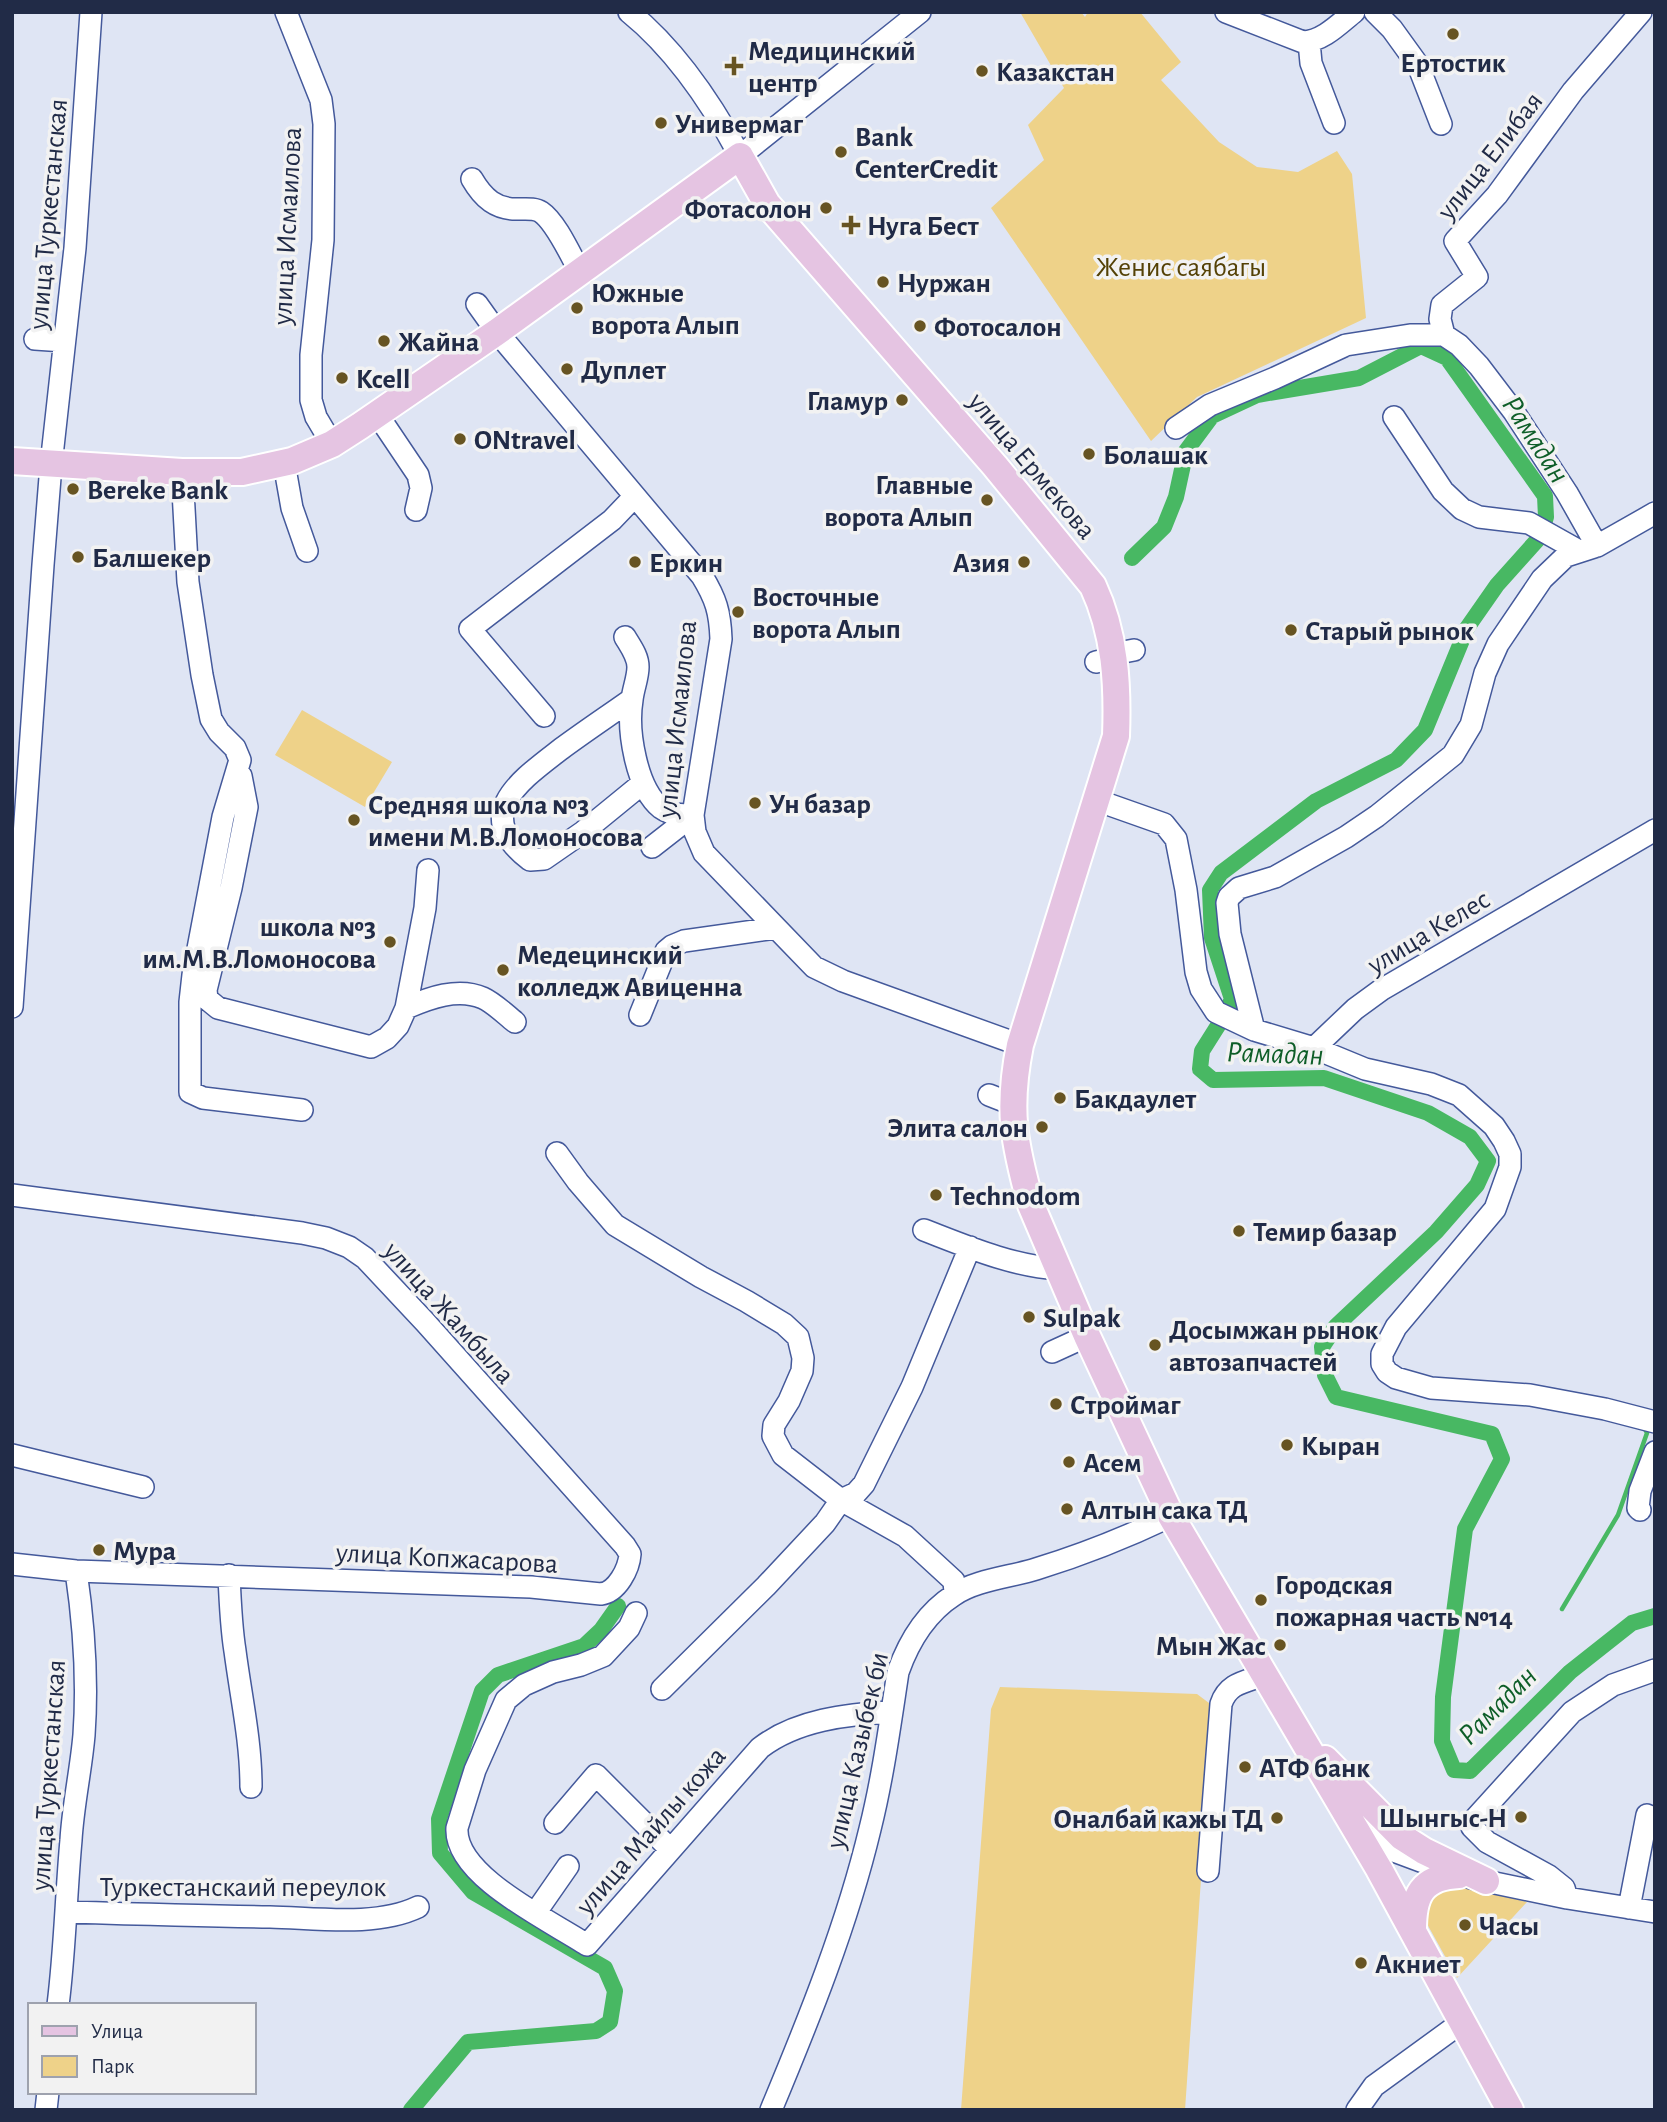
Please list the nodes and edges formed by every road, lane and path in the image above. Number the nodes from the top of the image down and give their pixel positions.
1 (91, 12) edge
2 (286, 12) edge
3 (920, 12) edge
4 (1226, 12) edge
5 (1354, 12) edge
6 (1376, 12) edge
7 (1641, 12) edge
8 (640, 16) edge
9 (1309, 42) junction
10 (1334, 123) dead end
11 (1441, 124) dead end
12 (740, 156) junction
13 (472, 179) dead end
14 (580, 272) junction
15 (477, 304) dead end
16 (497, 332) junction
17 (1444, 335) junction
18 (35, 339) dead end
19 (64, 341) junction
20 (377, 414) junction
21 (1394, 417) dead end
22 (1176, 428) dead end
23 (332, 443) junction
24 (12, 461) edge
25 (284, 463) junction
26 (51, 465) junction
27 (182, 472) junction
28 (634, 496) junction
29 (416, 510) dead end
30 (1655, 513) edge
31 (1588, 549) junction
32 (307, 551) dead end
33 (625, 637) dead end
34 (632, 699) junction
35 (544, 716) dead end
36 (237, 770) junction
37 (643, 783) junction
38 (1096, 800) junction
39 (701, 802) junction
40 (1655, 830) edge
41 (652, 847) dead end
42 (428, 870) dead end
43 (776, 928) junction
44 (12, 1007) edge
45 (406, 1008) junction
46 (640, 1015) dead end
47 (515, 1021) dead end
48 (1254, 1030) junction
49 (1020, 1045) junction
50 (1314, 1048) junction
51 (302, 1110) dead end
52 (557, 1153) dead end
53 (12, 1195) edge
54 (924, 1230) dead end
55 (970, 1247) junction
56 (1058, 1269) junction
57 (1087, 1336) junction
58 (1052, 1352) dead end
59 (1655, 1422) edge
60 (1655, 1452) edge
61 (12, 1455) edge
62 (143, 1487) dead end
63 (841, 1500) junction
64 (1640, 1510) dead end
65 (1171, 1516) junction
66 (625, 1546) joint
67 (12, 1564) edge
68 (76, 1571) junction
69 (229, 1575) junction
70 (955, 1593) junction
71 (636, 1613) dead end
72 (1655, 1670) edge
73 (1264, 1675) junction
74 (662, 1689) dead end
75 (892, 1712) junction
76 (1307, 1746) junction
77 (251, 1787) dead end
78 (1647, 1815) dead end
79 (555, 1823) dead end
80 (1357, 1832) junction
81 (669, 1848) junction
82 (568, 1866) dead end
83 (1208, 1871) dead end
84 (1459, 1875) junction
85 (1486, 1881) junction
86 (1567, 1898) junction
87 (418, 1907) dead end
88 (1629, 1908) junction
89 (66, 1912) junction
90 (536, 1912) junction
91 (1655, 1912) edge
92 (1413, 1930) junction
93 (58, 2003) edge
94 (1462, 2022) junction
95 (771, 2110) edge
96 (1357, 2110) edge
97 (1510, 2110) edge

1 - 19 street, улица Туркестанская
2 - 23 street, улица Исмаилова
3 - 12 street
4 - 9 street
5 - 9 street
6 - 11 street
7 - 17 street, улица Елибая
8 - 12 street, улица Ермекова
9 - 10 street
12 - 14 main road
12 - 38 main road, улица Ермекова
13 - 14 street
14 - 16 main road
15 - 16 street, улица Исмаилова
16 - 20 main road
16 - 28 street, улица Исмаилова
17 - 22 street
17 - 31 street
18 - 19 street
19 - 26 street, улица Туркестанская
20 - 23 main road
20 - 29 street
21 - 31 street
23 - 25 main road
24 - 26 main road
25 - 27 main road
25 - 32 street
26 - 27 main road
26 - 44 street, улица Туркестанская
27 - 36 street
28 - 35 street
28 - 39 street, улица Исмаилова
30 - 31 street
31 - 48 street
33 - 34 street
34 - 37 street
34 - 37 street
36 - 45 street
36 - 51 street
37 - 39 street
38 - 48 street
38 - 49 main road, улица Ермекова
39 - 41 street
39 - 43 street, улица Исмаилова
40 - 50 street, улица Келес
42 - 45 street
43 - 46 street
43 - 49 street, улица Исмаилова
45 - 47 street
48 - 50 street
49 - 56 main road
50 - 59 street
52 - 63 street
53 - 66 street, улица Жамбыла
54 - 55 street
55 - 56 street
55 - 63 street
56 - 57 main road
57 - 58 street
57 - 65 main road
60 - 64 street
61 - 62 street
63 - 70 street
63 - 74 street
65 - 70 street, улица Казыбек би
65 - 73 main road
66 - 69 street, улица Копжасарова
67 - 68 street
68 - 69 street, улица Копжасарова
68 - 89 street, улица Туркестанская
69 - 77 street
70 - 75 street, улица Казыбек би
71 - 90 street, улица Майлы кожа
72 - 86 street
73 - 76 main road
73 - 83 street
75 - 81 street, улица Майлы кожа
75 - 95 street, улица Казыбек би
76 - 80 main road
76 - 85 main road
78 - 88 street
79 - 81 street
80 - 84 street
80 - 92 main road
81 - 90 street, улица Майлы кожа
82 - 90 street
84 - 85 street
84 - 92 main road
85 - 86 street
86 - 88 street
87 - 89 street, Туркестанскаий переулок
88 - 91 street
89 - 93 street, улица Туркестанская
92 - 94 main road
94 - 96 street
94 - 97 main road

